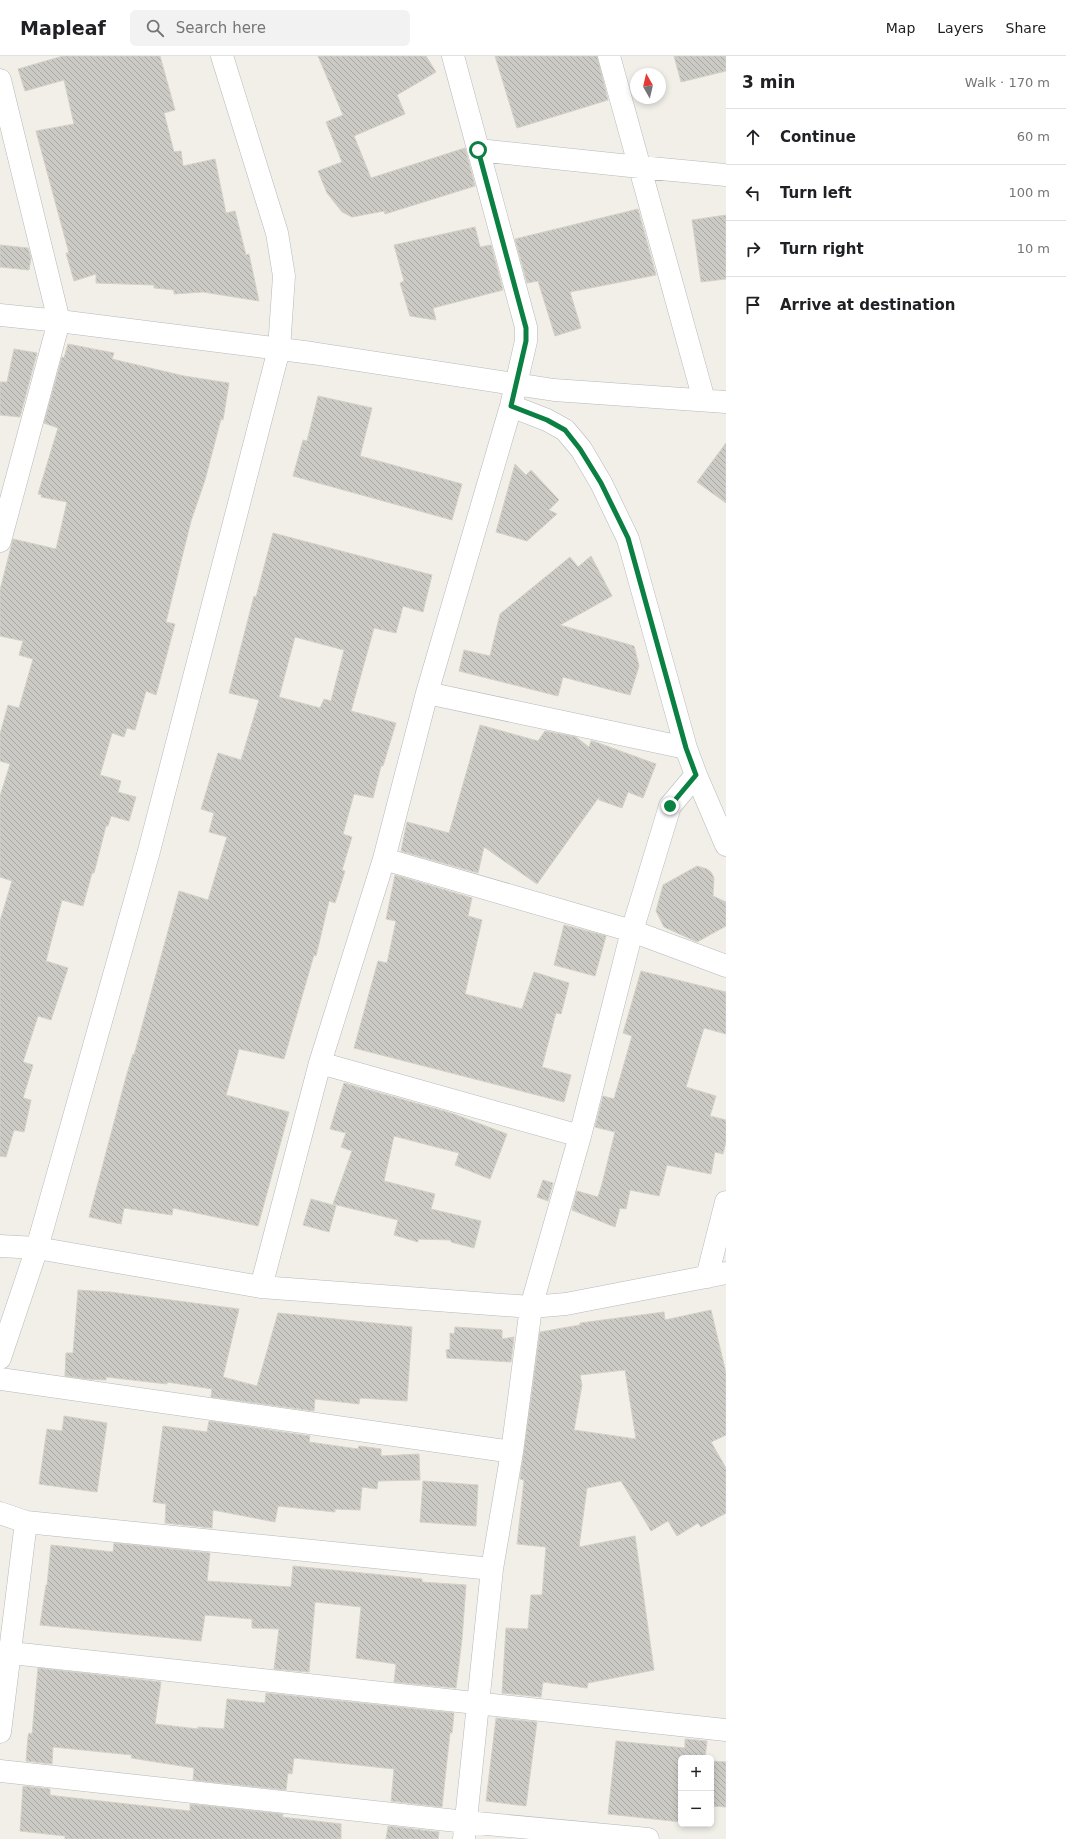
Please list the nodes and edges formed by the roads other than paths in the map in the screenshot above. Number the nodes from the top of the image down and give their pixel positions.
1 (222, 56) edge
2 (453, 56) edge
3 (609, 56) edge
4 (2, 92) edge
5 (478, 150) junction
6 (640, 168) junction
7 (726, 175) edge
8 (0, 315) edge
9 (59, 321) junction
10 (279, 350) junction
11 (514, 396) junction
12 (704, 400) junction
13 (726, 402) edge
14 (0, 538) edge
15 (427, 693) junction
16 (686, 748) junction
17 (696, 775) junction
18 (726, 845) edge
19 (384, 859) junction
20 (632, 931) junction
21 (726, 966) edge
22 (320, 1063) junction
23 (580, 1136) junction
24 (726, 1202) edge
25 (0, 1246) edge
26 (37, 1248) junction
27 (717, 1275) edge
28 (260, 1287) junction
29 (532, 1307) junction
30 (0, 1358) edge
31 (0, 1379) edge
32 (512, 1452) junction
33 (0, 1513) edge
34 (26, 1522) junction
35 (492, 1568) junction
36 (11, 1653) junction
37 (477, 1703) junction
38 (726, 1730) edge
39 (0, 1732) edge
40 (0, 1771) edge
41 (465, 1831) edge
42 (648, 1839) edge

1 - 10 street
2 - 5 street
3 - 6 street
4 - 9 street
5 - 6 street
5 - 11 street
6 - 7 street
6 - 12 street
8 - 9 street
9 - 10 street
9 - 14 street
10 - 11 street
10 - 26 street
11 - 12 street
11 - 15 street
11 - 16 street
12 - 13 street
15 - 16 street
15 - 19 street
16 - 17 street
17 - 18 street
17 - 20 street
19 - 20 street
19 - 22 street
20 - 21 street
20 - 23 street
22 - 23 street
22 - 28 street
23 - 29 street
24 - 27 street
25 - 26 street
26 - 28 street
26 - 30 street
27 - 29 street
28 - 29 street
29 - 32 street
31 - 32 street
32 - 35 street
33 - 34 street
34 - 35 street
34 - 36 street
35 - 37 street
36 - 37 street
36 - 39 street
37 - 38 street
37 - 41 street
40 - 41 street
41 - 42 street

